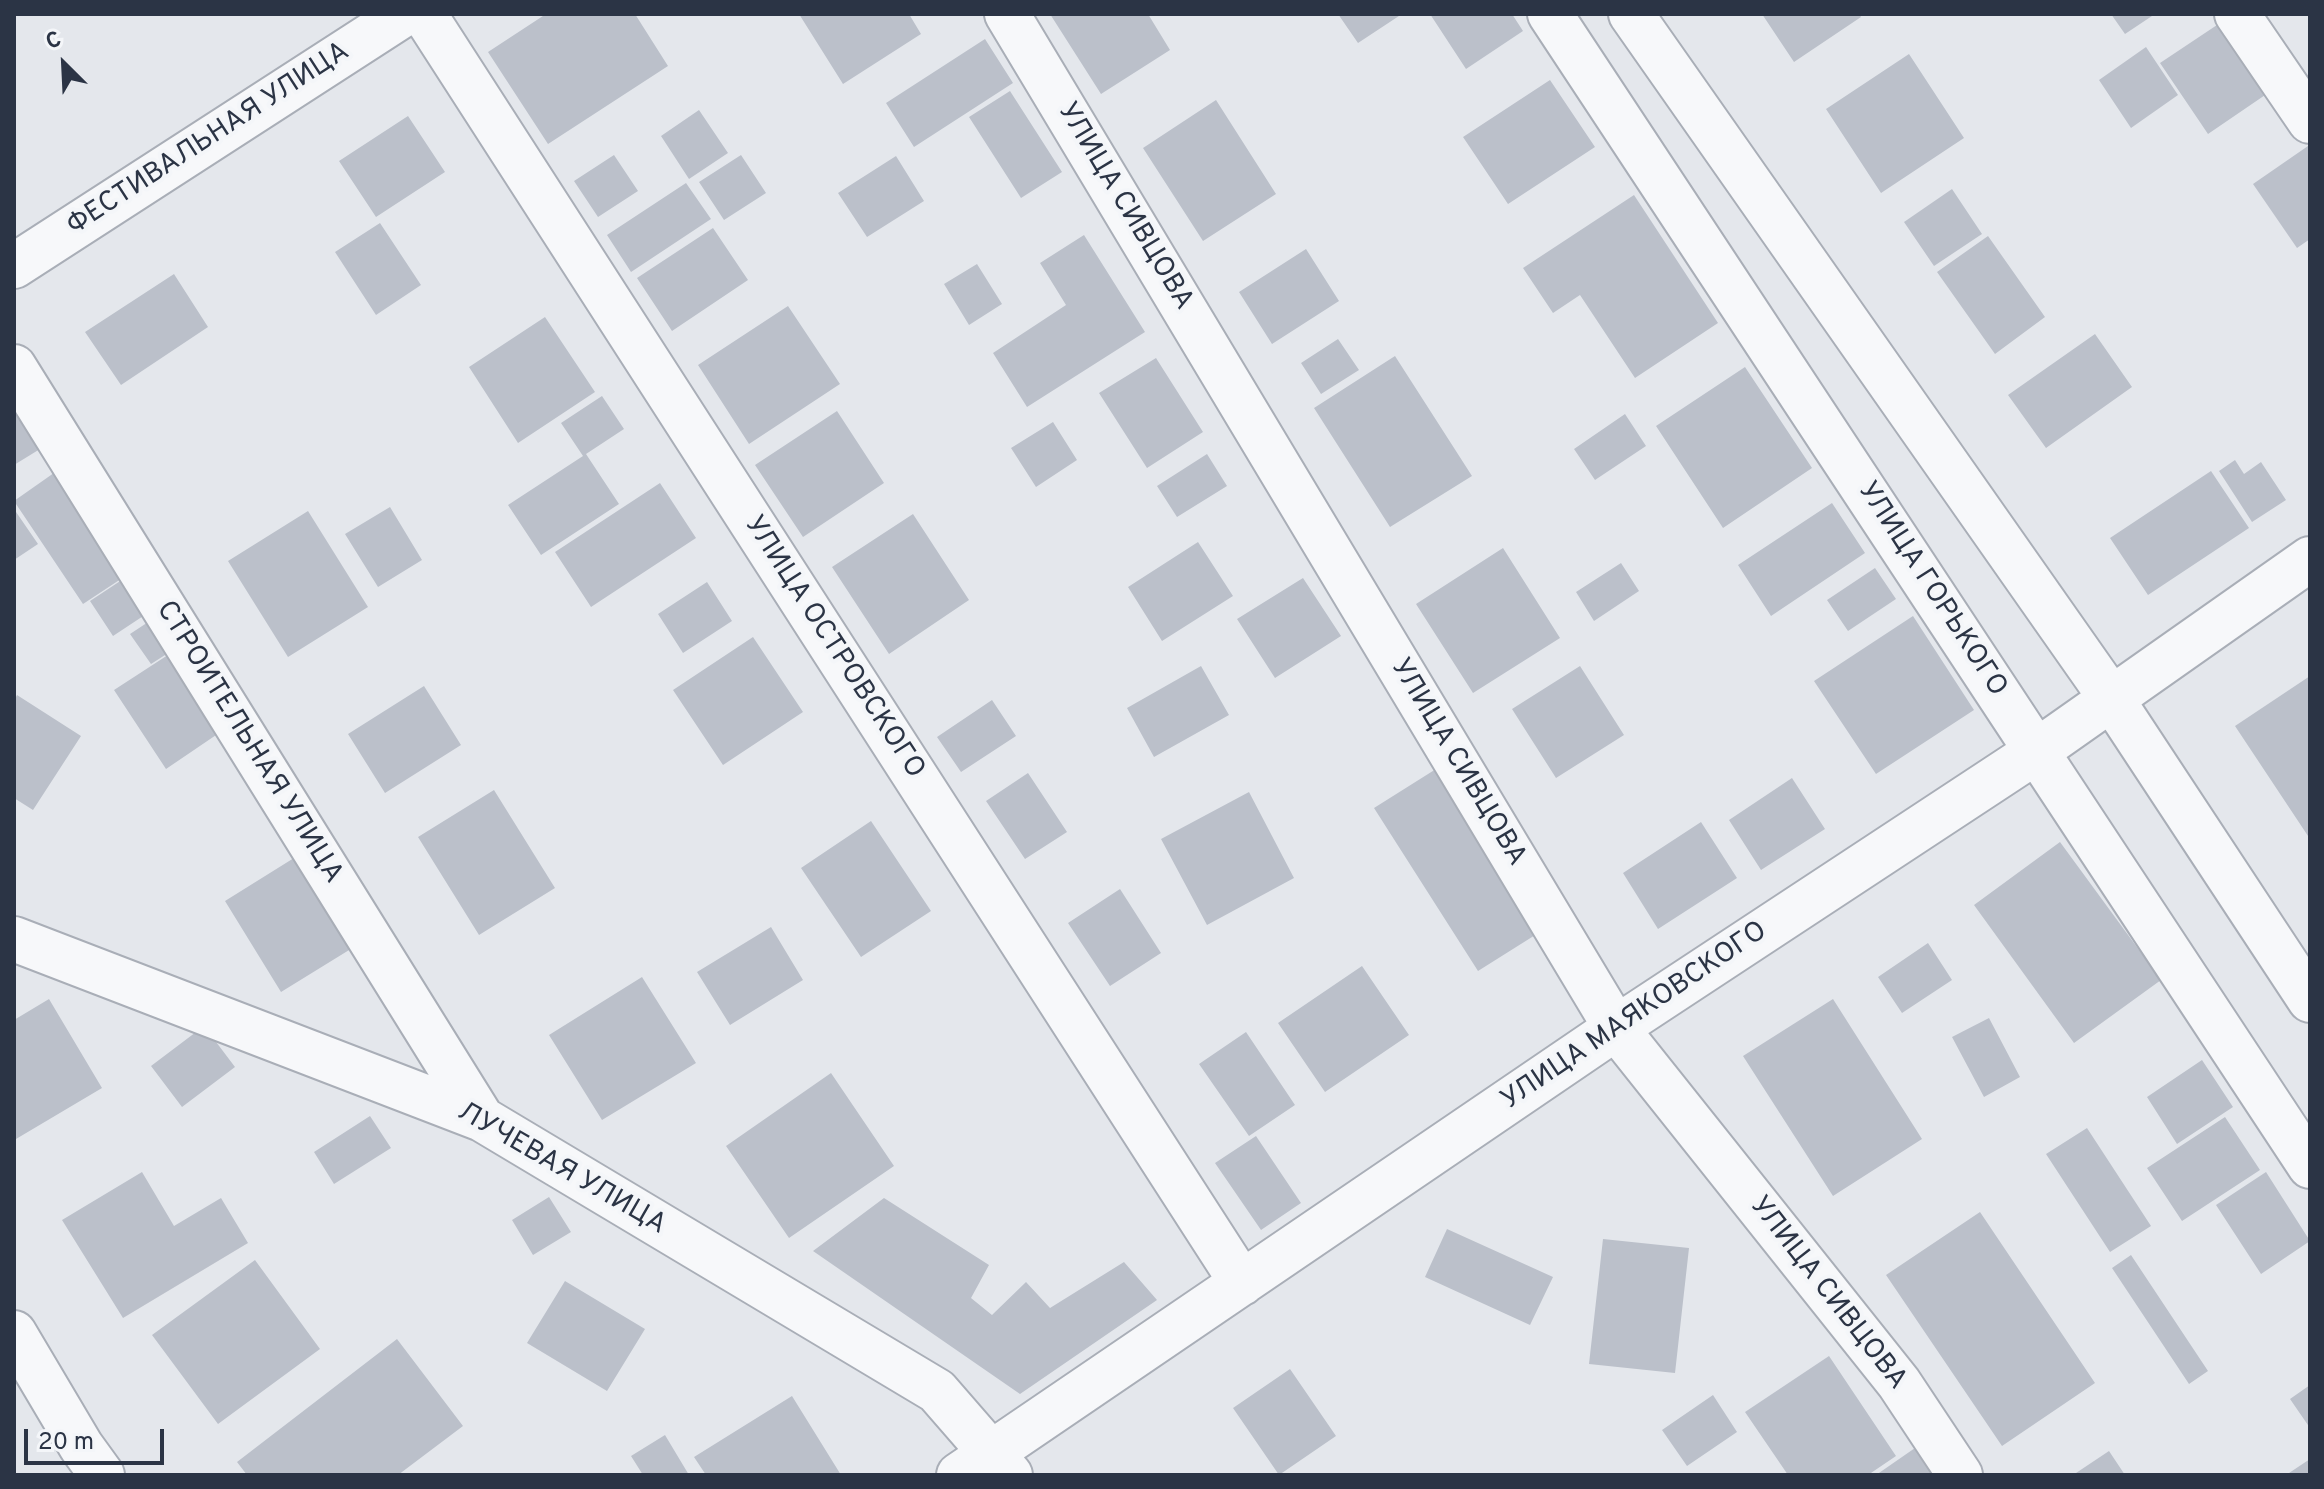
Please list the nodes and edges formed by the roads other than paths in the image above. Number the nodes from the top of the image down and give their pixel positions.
1 (404, 14) edge
2 (424, 14) edge
3 (1007, 14) edge
4 (1550, 14) edge
5 (1631, 14) edge
6 (2237, 14) edge
7 (2310, 121) edge
8 (14, 266) edge
9 (14, 367) edge
10 (2310, 559) edge
11 (2111, 698) junction
12 (2037, 751) junction
13 (14, 939) edge
14 (2310, 1000) edge
15 (1616, 1028) junction
16 (482, 1119) junction
17 (2310, 1166) edge
18 (1242, 1283) junction
19 (14, 1333) edge
20 (987, 1470) edge
21 (102, 1475) edge
22 (1960, 1475) edge

1 - 8 street, ФЕСТИВАЛЬНАЯ УЛИЦА
2 - 18 street, УЛИЦА ОСТРОВСКОГО
3 - 15 street, УЛИЦА СИВЦОВА
4 - 12 street, УЛИЦА ГОРЬКОГО
5 - 11 street
6 - 7 street
9 - 16 street, СТРОИТЕЛЬНАЯ УЛИЦА
10 - 11 street, УЛИЦА МАЯКОВСКОГО
11 - 12 street, УЛИЦА МАЯКОВСКОГО
11 - 14 street
12 - 15 street, УЛИЦА МАЯКОВСКОГО
12 - 17 street, УЛИЦА ГОРЬКОГО
13 - 16 street, ЛУЧЕВАЯ УЛИЦА
15 - 18 street, УЛИЦА МАЯКОВСКОГО
15 - 22 street, УЛИЦА СИВЦОВА
16 - 20 street, ЛУЧЕВАЯ УЛИЦА
18 - 20 street, УЛИЦА МАЯКОВСКОГО
19 - 21 street

